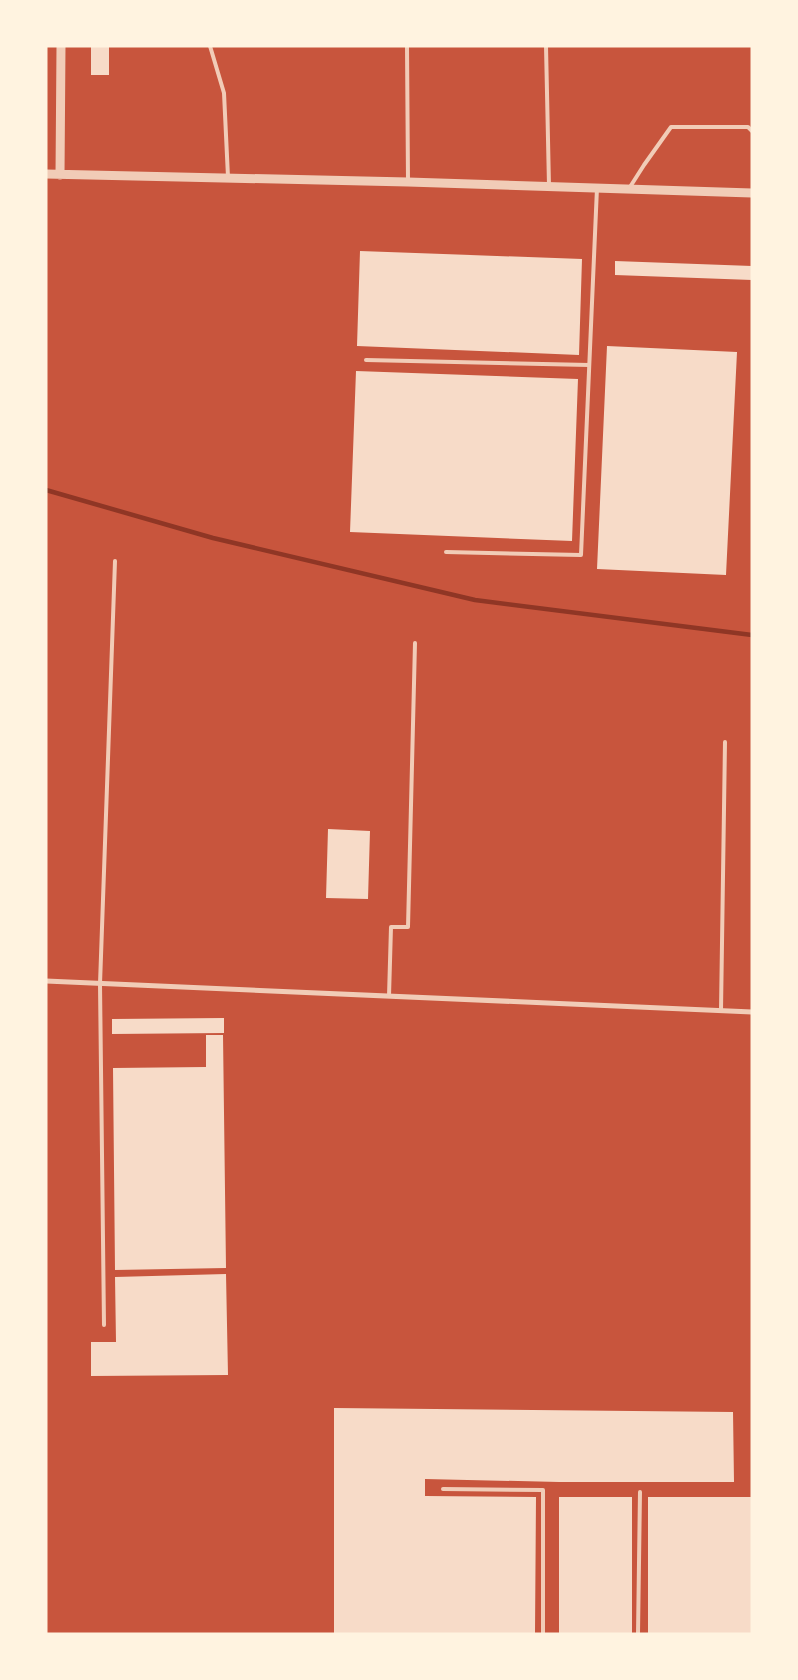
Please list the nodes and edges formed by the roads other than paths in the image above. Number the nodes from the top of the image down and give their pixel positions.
1 (61, 46) edge
2 (210, 46) edge
3 (407, 46) edge
4 (546, 46) edge
5 (752, 131) edge
6 (46, 174) edge
7 (60, 174) junction
8 (228, 178) junction
9 (408, 182) junction
10 (549, 186) junction
11 (597, 188) junction
12 (630, 189) junction
13 (752, 192) edge
14 (366, 360) dead end
15 (589, 365) junction
16 (446, 552) dead end
17 (115, 561) dead end
18 (415, 643) dead end
19 (725, 742) dead end
20 (46, 981) edge
21 (100, 984) junction
22 (389, 996) junction
23 (721, 1010) junction
24 (752, 1012) edge
25 (104, 1325) dead end
26 (443, 1489) dead end
27 (640, 1492) dead end
28 (543, 1634) edge
29 (638, 1634) edge

1 - 7 street
2 - 8 lane
3 - 9 lane
4 - 10 lane
5 - 12 lane
6 - 7 street
7 - 8 street
8 - 9 street
9 - 10 street
10 - 11 street
11 - 12 street
11 - 15 lane
12 - 13 street
14 - 15 lane
15 - 16 lane
17 - 21 lane
18 - 22 lane
19 - 23 lane
20 - 21 street
21 - 22 street
21 - 25 lane
22 - 23 street
23 - 24 street
26 - 28 lane
27 - 29 lane

